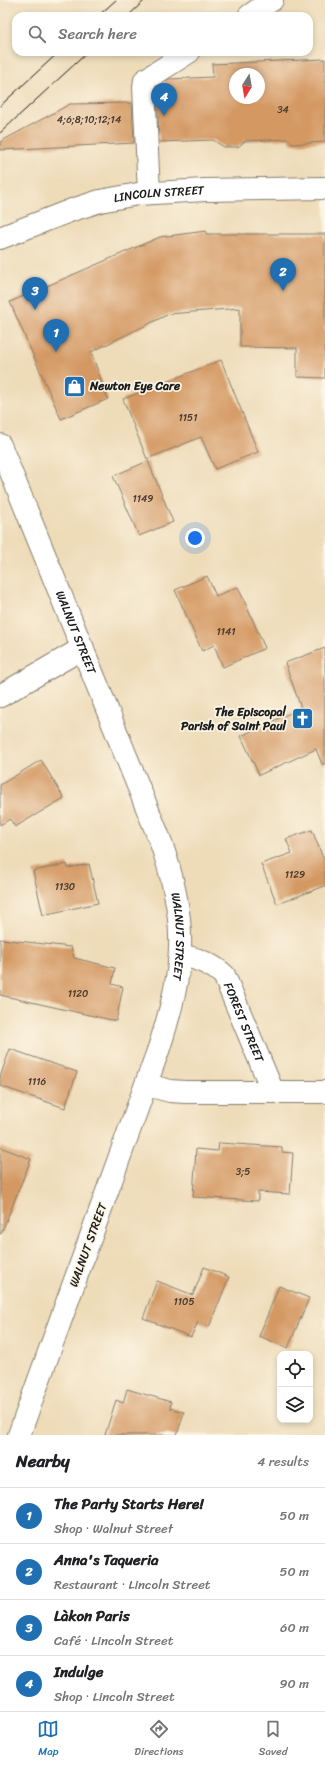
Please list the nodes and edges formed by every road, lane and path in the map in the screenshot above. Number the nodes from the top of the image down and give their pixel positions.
1 (272, 0) edge
2 (255, 12) edge
3 (183, 56) edge
4 (325, 188) edge
5 (149, 193) junction
6 (0, 238) edge
7 (0, 445) edge
8 (83, 648) junction
9 (0, 696) edge
10 (180, 955) junction
11 (147, 1085) junction
12 (273, 1092) junction
13 (325, 1092) edge
14 (19, 1435) edge

1 - 2 main road
3 - 5 main road
4 - 5 main road, LINCOLN STREET
5 - 6 main road, LINCOLN STREET
7 - 8 main road, WALNUT STREET
8 - 9 main road
8 - 10 main road, WALNUT STREET
10 - 11 main road, WALNUT STREET
10 - 12 main road, FOREST STREET
11 - 12 main road
11 - 14 main road, WALNUT STREET
12 - 13 main road

